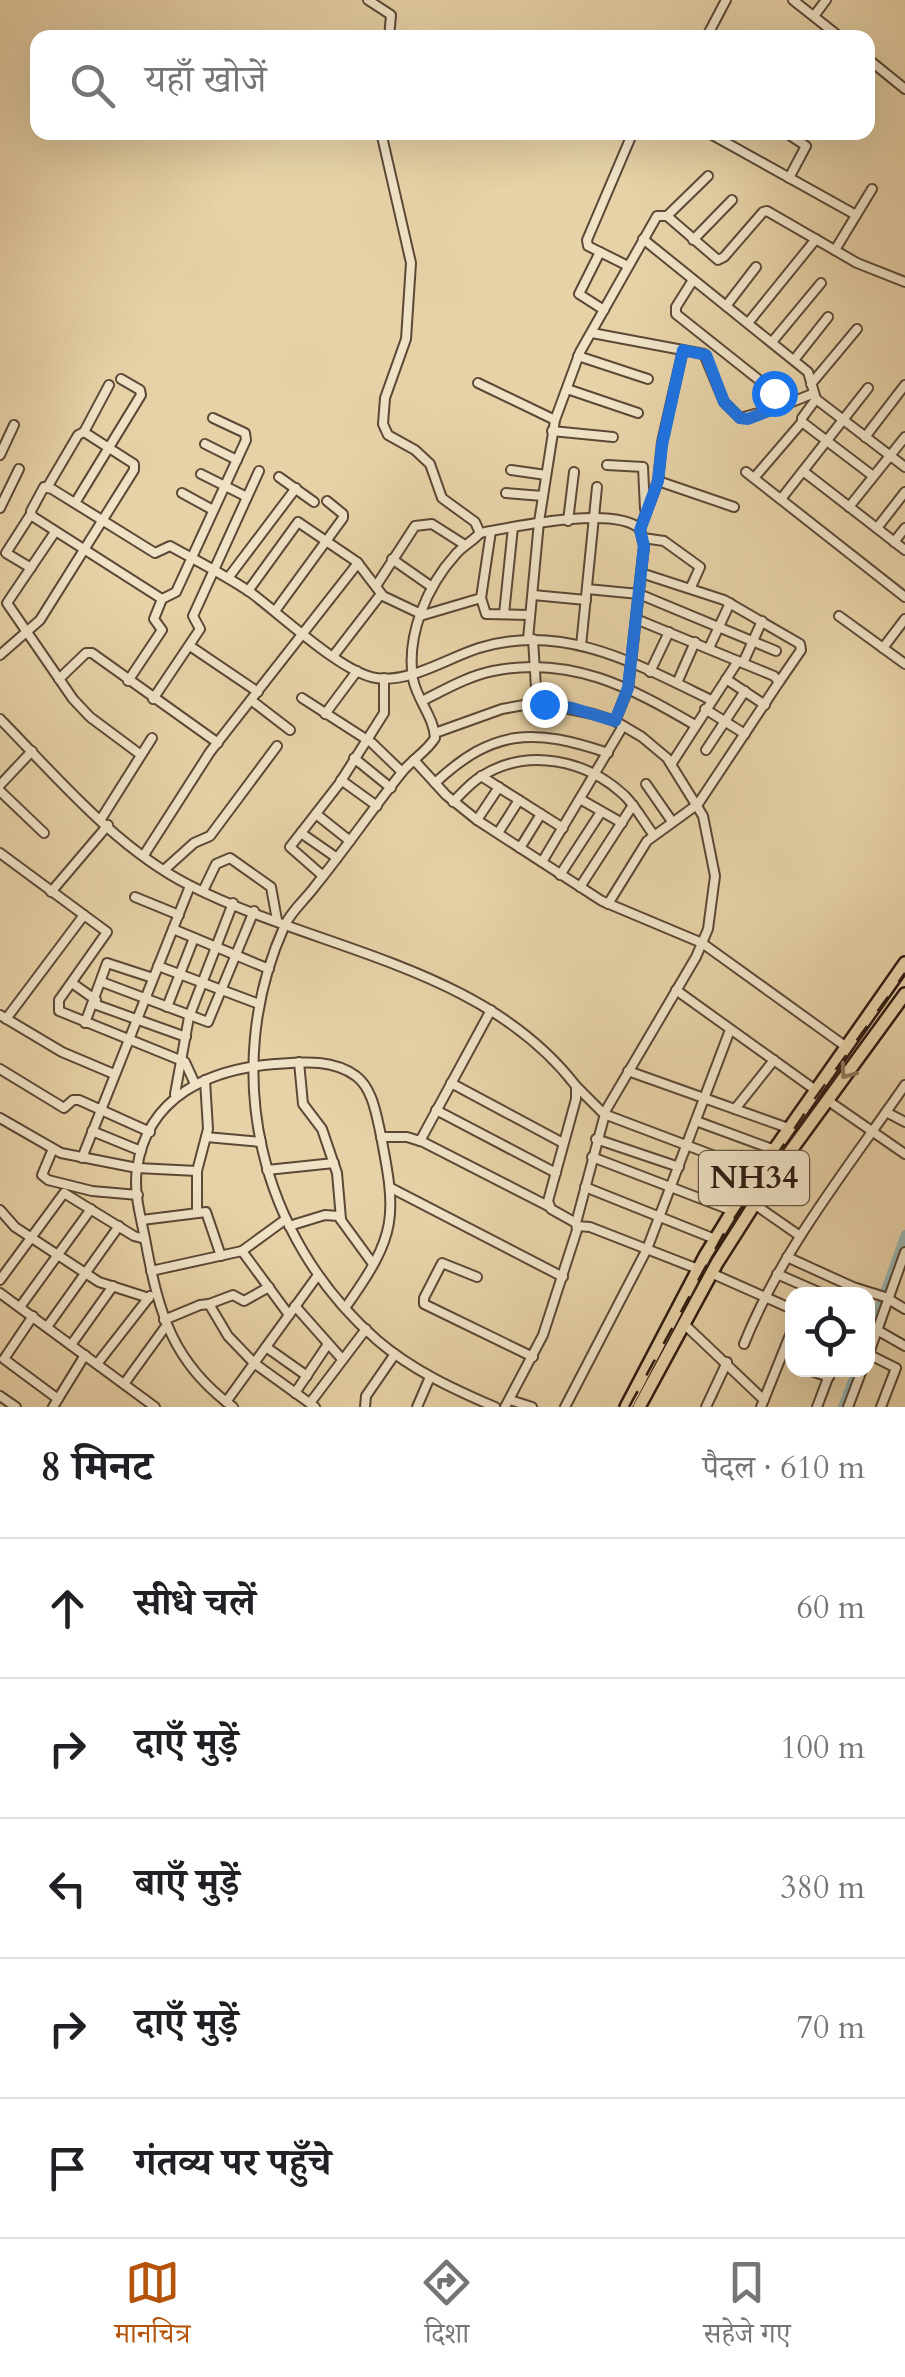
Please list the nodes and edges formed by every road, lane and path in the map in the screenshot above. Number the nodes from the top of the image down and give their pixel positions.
1 (368, 0) edge
2 (726, 0) edge
3 (826, 0) edge
4 (798, 2) edge
5 (814, 16) junction
6 (390, 30) edge
7 (710, 30) edge
8 (831, 30) edge
9 (875, 65) edge
10 (905, 89) edge
11 (382, 140) edge
12 (630, 140) edge
13 (721, 140) edge
14 (797, 140) edge
15 (708, 176) dead end
16 (789, 178) junction
17 (872, 189) dead end
18 (732, 200) dead end
19 (856, 215) junction
20 (667, 216) junction
21 (643, 239) junction
22 (816, 239) junction
23 (693, 240) junction
24 (834, 250) junction
25 (600, 252) junction
26 (628, 266) junction
27 (756, 267) dead end
28 (693, 280) junction
29 (821, 282) dead end
30 (905, 282) edge
31 (726, 306) junction
32 (604, 310) junction
33 (828, 317) dead end
34 (748, 323) junction
35 (856, 329) dead end
36 (592, 333) junction
37 (772, 342) junction
38 (683, 350) junction
39 (578, 356) junction
40 (794, 360) junction
41 (121, 378) dead end
42 (648, 380) dead end
43 (478, 384) dead end
44 (109, 385) dead end
45 (905, 386) edge
46 (868, 388) dead end
47 (567, 390) junction
48 (813, 392) junction
49 (776, 408) junction
50 (638, 412) dead end
51 (213, 418) dead end
52 (554, 420) junction
53 (844, 421) junction
54 (802, 422) junction
55 (14, 425) dead end
56 (552, 431) junction
57 (84, 432) junction
58 (905, 436) edge
59 (613, 437) dead end
60 (865, 437) junction
61 (828, 440) junction
62 (205, 444) dead end
63 (108, 448) junction
64 (0, 455) edge
65 (890, 456) junction
66 (236, 460) junction
67 (607, 464) dead end
68 (905, 467) edge
69 (19, 469) dead end
70 (511, 470) dead end
71 (259, 471) dead end
72 (803, 471) junction
73 (574, 472) dead end
74 (201, 474) dead end
75 (546, 475) junction
76 (873, 476) junction
77 (279, 477) dead end
78 (658, 481) junction
79 (225, 485) junction
80 (48, 486) junction
81 (296, 488) junction
82 (597, 488) dead end
83 (905, 492) edge
84 (182, 493) dead end
85 (506, 493) dead end
86 (247, 496) junction
87 (543, 496) junction
88 (780, 499) junction
89 (326, 501) dead end
90 (314, 502) dead end
91 (75, 503) junction
92 (849, 507) junction
93 (0, 508) edge
94 (734, 508) dead end
95 (213, 510) junction
96 (646, 513) junction
97 (31, 514) junction
98 (102, 520) junction
99 (595, 520) junction
100 (568, 521) junction
101 (539, 522) junction
102 (513, 527) junction
103 (876, 528) junction
104 (905, 528) edge
105 (491, 531) junction
106 (55, 532) junction
107 (480, 533) junction
108 (641, 534) junction
109 (328, 541) junction
110 (894, 542) junction
111 (466, 545) junction
112 (84, 550) junction
113 (905, 550) edge
114 (191, 558) junction
115 (392, 559) junction
116 (358, 563) junction
117 (31, 568) junction
118 (212, 570) junction
119 (641, 573) junction
120 (228, 578) junction
121 (432, 587) junction
122 (691, 587) junction
123 (587, 589) junction
124 (378, 590) junction
125 (248, 591) junction
126 (638, 594) junction
127 (533, 595) junction
128 (905, 597) edge
129 (162, 598) junction
130 (481, 598) junction
131 (586, 600) junction
132 (730, 603) junction
133 (275, 611) junction
134 (504, 614) junction
135 (420, 615) junction
136 (530, 615) junction
137 (840, 616) dead end
138 (905, 618) edge
139 (636, 619) junction
140 (762, 621) junction
141 (718, 627) junction
142 (27, 632) junction
143 (668, 632) junction
144 (304, 633) junction
145 (531, 639) junction
146 (752, 641) junction
147 (695, 642) junction
148 (190, 646) junction
149 (581, 646) junction
150 (709, 648) junction
151 (883, 648) junction
152 (776, 651) dead end
153 (0, 655) edge
154 (334, 655) junction
155 (740, 662) junction
156 (631, 663) junction
157 (905, 664) edge
158 (534, 666) junction
159 (357, 671) junction
160 (650, 672) junction
161 (412, 674) junction
162 (384, 678) junction
163 (58, 679) junction
164 (726, 679) junction
165 (128, 681) junction
166 (779, 682) junction
167 (677, 684) junction
168 (628, 688) junction
169 (744, 691) junction
170 (255, 696) junction
171 (302, 698) dead end
172 (154, 699) junction
173 (422, 700) junction
174 (712, 700) junction
175 (537, 704) junction
176 (765, 704) junction
177 (706, 709) junction
178 (326, 714) junction
179 (0, 720) edge
180 (725, 722) junction
181 (619, 724) junction
182 (695, 725) junction
183 (290, 730) dead end
184 (435, 733) junction
185 (745, 734) junction
186 (152, 738) dead end
187 (366, 740) junction
188 (218, 742) junction
189 (278, 746) dead end
190 (32, 750) junction
191 (706, 750) dead end
192 (608, 753) junction
193 (141, 755) junction
194 (354, 758) junction
195 (414, 760) junction
196 (672, 763) junction
197 (402, 772) junction
198 (596, 774) junction
199 (481, 776) junction
200 (341, 780) junction
201 (435, 783) junction
202 (646, 784) dead end
203 (499, 787) junction
204 (0, 788) edge
205 (391, 788) junction
206 (580, 799) junction
207 (519, 800) junction
208 (453, 802) junction
209 (698, 804) junction
210 (633, 805) junction
211 (377, 806) junction
212 (600, 812) junction
213 (316, 814) junction
214 (541, 814) junction
215 (477, 820) junction
216 (671, 820) junction
217 (104, 822) junction
218 (622, 823) junction
219 (563, 828) junction
220 (44, 833) dead end
221 (301, 833) junction
222 (498, 834) junction
223 (653, 834) junction
224 (350, 840) junction
225 (520, 848) junction
226 (0, 853) edge
227 (144, 855) junction
228 (337, 858) junction
229 (542, 862) junction
230 (164, 870) junction
231 (560, 875) junction
232 (324, 876) junction
233 (190, 886) junction
234 (580, 887) junction
235 (203, 891) junction
236 (52, 892) junction
237 (135, 897) dead end
238 (234, 904) junction
239 (608, 904) junction
240 (254, 911) junction
241 (84, 915) junction
242 (179, 915) junction
243 (281, 922) junction
244 (173, 929) junction
245 (194, 938) junction
246 (702, 942) junction
247 (215, 947) junction
248 (237, 956) junction
249 (905, 963) edge
250 (158, 966) junction
251 (268, 969) junction
252 (179, 974) junction
253 (153, 978) junction
254 (102, 982) junction
255 (72, 983) junction
256 (201, 983) junction
257 (222, 990) junction
258 (676, 990) junction
259 (146, 998) junction
260 (903, 1000) edge
261 (95, 1002) junction
262 (259, 1004) junction
263 (167, 1007) junction
264 (491, 1010) junction
265 (3, 1017) edge
266 (190, 1017) junction
267 (138, 1019) junction
268 (85, 1023) junction
269 (730, 1030) junction
270 (186, 1038) junction
271 (128, 1039) junction
272 (845, 1046) junction
273 (774, 1060) junction
274 (182, 1061) junction
275 (299, 1062) junction
276 (252, 1066) junction
277 (0, 1069) edge
278 (628, 1071) junction
279 (114, 1074) junction
280 (200, 1082) junction
281 (451, 1084) junction
282 (576, 1086) junction
283 (905, 1086) edge
284 (814, 1089) junction
285 (175, 1097) junction
286 (705, 1098) junction
287 (827, 1100) junction
288 (100, 1108) junction
289 (735, 1109) junction
290 (436, 1110) junction
291 (886, 1112) junction
292 (604, 1114) junction
293 (0, 1118) edge
294 (696, 1121) junction
295 (905, 1122) edge
296 (788, 1128) junction
297 (92, 1131) junction
298 (150, 1132) junction
299 (873, 1132) junction
300 (206, 1137) junction
301 (381, 1137) junction
302 (596, 1140) junction
303 (420, 1141) junction
304 (262, 1142) junction
305 (564, 1143) junction
306 (687, 1145) junction
307 (772, 1149) junction
308 (52, 1151) junction
309 (142, 1152) junction
310 (905, 1154) edge
311 (592, 1156) junction
312 (82, 1158) junction
313 (334, 1164) junction
314 (678, 1167) junction
315 (137, 1168) junction
316 (267, 1170) junction
317 (197, 1171) junction
318 (757, 1172) junction
319 (556, 1173) junction
320 (771, 1177) junction
321 (672, 1186) junction
322 (391, 1188) junction
323 (585, 1188) junction
324 (63, 1189) junction
325 (138, 1196) junction
326 (754, 1204) junction
327 (550, 1207) junction
328 (91, 1209) junction
329 (733, 1211) junction
330 (197, 1212) junction
331 (660, 1217) junction
332 (2, 1218) edge
333 (341, 1219) junction
334 (142, 1220) junction
335 (288, 1222) junction
336 (577, 1224) junction
337 (119, 1226) junction
338 (800, 1236) junction
339 (32, 1239) junction
340 (145, 1239) junction
341 (715, 1239) junction
342 (647, 1249) junction
343 (242, 1251) junction
344 (222, 1256) junction
345 (787, 1256) junction
346 (58, 1257) junction
347 (904, 1258) edge
348 (373, 1264) junction
349 (151, 1271) junction
350 (704, 1271) junction
351 (83, 1273) junction
352 (776, 1274) junction
353 (318, 1275) junction
354 (477, 1277) dead end
355 (563, 1277) junction
356 (0, 1280) edge
357 (113, 1286) junction
358 (268, 1287) junction
359 (807, 1287) edge
360 (849, 1287) edge
361 (156, 1290) junction
362 (0, 1293) edge
363 (875, 1295) edge
364 (764, 1296) junction
365 (884, 1297) junction
366 (149, 1298) junction
367 (209, 1304) junction
368 (296, 1306) junction
369 (785, 1306) edge
370 (20, 1308) junction
371 (344, 1308) junction
372 (905, 1309) edge
373 (288, 1315) junction
374 (33, 1316) junction
375 (165, 1323) junction
376 (683, 1323) junction
377 (46, 1327) junction
378 (366, 1330) junction
379 (877, 1330) junction
380 (875, 1336) edge
381 (328, 1344) junction
382 (744, 1344) dead end
383 (72, 1345) junction
384 (905, 1346) edge
385 (266, 1347) junction
386 (785, 1348) edge
387 (395, 1354) junction
388 (85, 1355) junction
389 (533, 1357) junction
390 (875, 1358) edge
391 (342, 1359) junction
392 (780, 1360) junction
393 (727, 1362) junction
394 (785, 1362) edge
395 (254, 1363) junction
396 (98, 1364) junction
397 (307, 1376) junction
398 (430, 1377) junction
399 (828, 1377) edge
400 (860, 1377) edge
401 (124, 1384) junction
402 (296, 1393) junction
403 (0, 1396) edge
404 (56, 1403) edge
405 (762, 1403) edge
406 (229, 1404) edge
407 (507, 1404) edge
408 (312, 1405) edge
409 (851, 1406) edge
410 (16, 1407) edge
411 (155, 1407) edge
412 (365, 1407) edge
413 (417, 1407) edge
414 (495, 1407) edge
415 (532, 1407) edge
416 (565, 1407) edge
417 (626, 1407) edge
418 (639, 1407) edge
419 (706, 1407) edge
420 (817, 1407) edge
421 (881, 1407) edge

1 - 6 street
2 - 7 street
3 - 5 street
4 - 5 street
5 - 8 street
9 - 10 street
11 - 107 street
12 - 25 street
13 - 16 street
14 - 16 street
15 - 20 street
16 - 19 street
17 - 19 street
18 - 23 street
19 - 24 street
20 - 21 street
20 - 23 street
21 - 26 street
21 - 28 street
22 - 23 street
22 - 24 street
22 - 34 street
24 - 30 street
25 - 26 street
25 - 32 street
26 - 32 street
27 - 31 street
28 - 31 street
28 - 49 street
29 - 37 street
31 - 34 street
32 - 36 street
33 - 40 street
34 - 37 street
35 - 48 street
36 - 38 street
36 - 39 street
37 - 40 street
38 - 49 street
38 - 78 street
39 - 42 street
39 - 47 street
40 - 48 street
41 - 63 street
43 - 52 street
44 - 57 street
45 - 60 street
46 - 53 street
47 - 50 street
47 - 52 street
48 - 49 street
48 - 53 street
48 - 54 street
51 - 66 street
52 - 56 street
53 - 60 street
53 - 61 street
54 - 61 street
54 - 88 street
55 - 64 street
56 - 59 street
56 - 75 street
57 - 63 street
57 - 80 street
58 - 65 street
60 - 65 street
61 - 72 street
61 - 76 street
62 - 66 street
63 - 91 street
63 - 98 street
65 - 68 street
65 - 76 street
66 - 79 street
67 - 96 street
69 - 93 street
70 - 75 street
71 - 86 street
72 - 88 street
72 - 92 street
73 - 100 street
74 - 79 street
75 - 87 street
76 - 92 street
77 - 81 street
78 - 94 street
78 - 96 street
79 - 86 street
79 - 95 street
80 - 91 street
80 - 97 street
81 - 90 street
81 - 120 street
82 - 99 street
83 - 103 street
84 - 95 street
85 - 87 street
86 - 118 street
87 - 101 street
88 - 128 street
89 - 109 street
91 - 98 street
92 - 103 street
95 - 114 street
96 - 108 street
97 - 106 street
97 - 117 street
98 - 112 street
98 - 114 street
99 - 100 street
99 - 108 street
99 - 123 street
100 - 101 street
101 - 102 street
101 - 127 street
102 - 105 street
102 - 134 street
103 - 110 street
104 - 110 street
105 - 107 street
105 - 130 street
106 - 112 street
106 - 117 street
107 - 111 street
108 - 119 street
108 - 122 street
109 - 116 street
109 - 125 street
109 - 133 street
110 - 113 street
111 - 115 street
111 - 121 street
112 - 129 street
112 - 142 street
114 - 118 street
114 - 129 street
115 - 121 street
115 - 124 street
116 - 124 street
116 - 144 street
117 - 142 street
118 - 120 street
118 - 148 street
119 - 122 street
119 - 126 street
120 - 125 street
121 - 135 street
122 - 132 street
123 - 126 street
123 - 131 street
124 - 135 street
124 - 154 street
125 - 133 street
126 - 139 street
126 - 141 street
127 - 131 street
127 - 136 street
129 - 165 street
130 - 134 street
130 - 135 street
131 - 149 street
132 - 140 street
132 - 141 street
133 - 144 street
134 - 136 street
135 - 161 street
136 - 145 street
137 - 151 street
138 - 151 street
139 - 143 street
139 - 156 street
140 - 146 street
140 - 166 street
141 - 146 street
141 - 150 street
142 - 153 street
142 - 163 street
143 - 147 street
143 - 160 street
144 - 154 street
144 - 170 street
145 - 149 street
145 - 158 street
145 - 161 street
146 - 152 street
146 - 155 street
147 - 150 street
147 - 167 street
148 - 170 street
148 - 172 street
149 - 156 street
150 - 155 street
151 - 157 street
154 - 159 street
155 - 164 street
155 - 166 street
156 - 160 street
156 - 168 street
158 - 168 street
158 - 173 street
158 - 175 street
159 - 162 street
159 - 178 street
160 - 167 street
161 - 162 street
161 - 173 street
162 - 187 street
163 - 165 street
163 - 193 street
164 - 169 street
164 - 174 street
165 - 172 street
166 - 176 street
167 - 174 street
168 - 181 street
168 - 182 street
169 - 176 street
169 - 180 street
170 - 183 street
170 - 188 street
171 - 178 street
172 - 188 street
173 - 184 street
174 - 177 street
175 - 181 street
175 - 184 street
176 - 185 street
177 - 180 street
177 - 182 street
178 - 187 street
179 - 190 street
180 - 185 street
180 - 191 street
181 - 192 street
181 - 196 street
182 - 196 street
184 - 195 street
185 - 209 street
186 - 193 street
187 - 194 street
187 - 197 street
188 - 227 street
189 - 230 street
190 - 204 street
190 - 217 street
192 - 198 street
192 - 201 street
193 - 217 street
194 - 200 street
194 - 205 street
195 - 197 street
195 - 201 street
196 - 209 street
197 - 205 street
198 - 199 street
198 - 206 street
198 - 210 street
199 - 203 street
199 - 208 street
200 - 211 street
200 - 213 street
201 - 208 street
202 - 216 street
203 - 207 street
203 - 215 street
204 - 220 street
205 - 211 street
206 - 212 street
206 - 219 street
207 - 214 street
207 - 222 street
208 - 215 street
209 - 216 street
209 - 246 street
210 - 218 street
210 - 223 street
211 - 224 street
212 - 218 street
212 - 231 street
213 - 221 street
213 - 224 street
214 - 219 street
214 - 225 street
215 - 222 street
216 - 223 street
217 - 227 street
217 - 236 street
218 - 234 street
219 - 229 street
221 - 228 street
221 - 232 street
222 - 225 street
223 - 239 street
224 - 228 street
225 - 229 street
226 - 236 street
227 - 230 street
228 - 232 street
229 - 231 street
230 - 233 street
231 - 234 street
232 - 243 street
233 - 235 street
233 - 242 street
234 - 239 street
235 - 238 street
235 - 243 street
236 - 241 street
237 - 242 street
238 - 240 street
238 - 247 street
239 - 246 street
240 - 243 street
240 - 248 street
241 - 255 street
241 - 265 street
242 - 244 street
243 - 251 street
243 - 264 street
244 - 245 street
244 - 250 street
245 - 247 street
245 - 252 street
246 - 258 street
246 - 272 street
247 - 248 street
247 - 256 street
248 - 251 street
248 - 257 street
249 - 272 highway, NH34
250 - 252 street
250 - 253 street
251 - 262 street
252 - 256 street
252 - 263 street
253 - 254 street
253 - 259 street
254 - 259 street
254 - 261 street
255 - 261 street
255 - 268 street
256 - 257 street
256 - 266 street
257 - 262 street
257 - 266 street
258 - 269 street
258 - 278 street
259 - 263 street
259 - 267 street
260 -> 287 highway, NH34
261 - 267 street
261 - 268 street
262 - 276 street
263 - 266 street
264 - 281 street
264 - 282 street
265 - 279 street
266 - 270 street
267 - 270 street
267 - 271 street
268 - 271 street
269 - 273 street
269 - 286 street
270 - 274 street
271 - 274 street
271 - 279 street
272 - 284 highway, NH34
273 - 284 street
273 - 289 street
274 - 280 street
274 - 285 street
275 - 276 street
275 - 301 street
275 - 313 street
276 - 280 street
276 - 304 street
277 - 288 street
278 - 286 street
278 - 292 street
279 - 288 street
280 - 285 street
280 - 300 street
281 - 290 street
281 - 305 street
282 - 292 street
282 - 305 street
283 - 291 street
284 - 296 highway, NH34
285 - 298 street
286 - 289 street
286 - 294 street
287 - 299 street
287 - 320 highway, NH34
288 - 297 street
288 - 298 street
289 - 296 street
290 - 303 street
290 - 319 street
291 - 295 street
291 - 299 street
292 - 302 street
292 - 306 street
293 - 308 street
294 - 306 street
294 - 307 street
296 - 307 highway, NH34
297 - 309 street
297 - 312 street
298 - 309 street
299 - 310 street
299 - 338 street
300 - 304 street
300 - 317 street
301 - 303 street
301 - 322 street
302 - 311 street
302 - 314 street
303 - 327 street
304 - 316 street
305 - 319 street
306 - 314 street
306 - 318 street
307 - 318 highway, NH34
308 - 312 street
308 - 324 street
309 - 315 street
311 - 321 street
311 - 323 street
312 - 315 street
313 - 316 street
313 - 333 street
314 - 321 street
315 - 317 street
315 - 325 street
316 - 335 street
317 - 330 street
318 - 320 street
318 - 329 highway, NH34
319 - 327 street
320 - 326 highway, NH34
321 - 329 street
321 - 331 street
322 - 348 street
322 - 355 street
323 - 331 street
323 - 336 street
324 - 325 street
324 - 328 street
324 - 339 street
325 - 334 street
326 - 338 street
326 - 350 highway, NH34
327 - 336 street
328 - 337 street
328 - 346 street
329 - 341 highway, NH34
330 - 334 street
330 - 344 street
331 - 341 street
331 - 342 street
332 - 339 street
333 - 335 street
333 - 348 street
334 - 340 street
335 - 343 street
335 - 353 street
336 - 342 street
336 - 355 street
337 - 340 street
337 - 351 street
338 - 345 street
339 - 346 street
339 - 356 street
340 - 349 street
341 - 350 highway, NH34
342 - 350 street
342 - 416 street
343 - 344 street
343 - 358 street
344 - 349 street
345 - 352 street
345 - 360 street
346 - 351 street
346 - 370 street
347 - 365 street
348 - 371 street
349 - 361 street
350 - 364 street
350 - 376 highway, NH34
350 - 417 highway, NH34
351 - 357 street
351 - 377 street
352 - 359 street
352 - 364 street
353 - 368 street
353 - 371 street
354 - 389 street
355 - 389 street
357 - 366 street
357 - 383 street
358 - 367 street
358 - 373 street
361 - 366 street
361 - 375 street
362 - 370 street
363 - 365 street
364 - 369 street
364 - 382 street
365 - 372 street
365 - 379 street
366 - 396 street
367 - 375 street
367 - 395 street
368 - 373 street
368 - 381 street
370 - 374 street
371 - 378 street
373 - 385 street
374 - 377 street
374 - 404 street
375 - 401 street
375 - 406 street
376 - 393 street
376 - 418 highway, NH34
377 - 383 street
378 - 387 street
378 - 391 street
379 - 380 street
379 - 384 street
381 - 391 street
381 - 397 street
383 - 388 street
385 - 395 street
385 - 397 street
386 - 392 street
387 - 398 street
387 - 412 street
388 - 396 street
388 - 404 street
389 - 407 street
390 - 421 street
391 - 408 street
392 - 394 street
392 - 405 street
393 - 405 street
393 - 419 street
395 - 402 street
395 - 406 street
396 - 401 street
397 - 402 street
398 - 413 street
398 - 414 street
399 - 420 street
400 - 409 street
401 - 411 street
402 - 408 street
403 - 410 street
407 - 415 street

